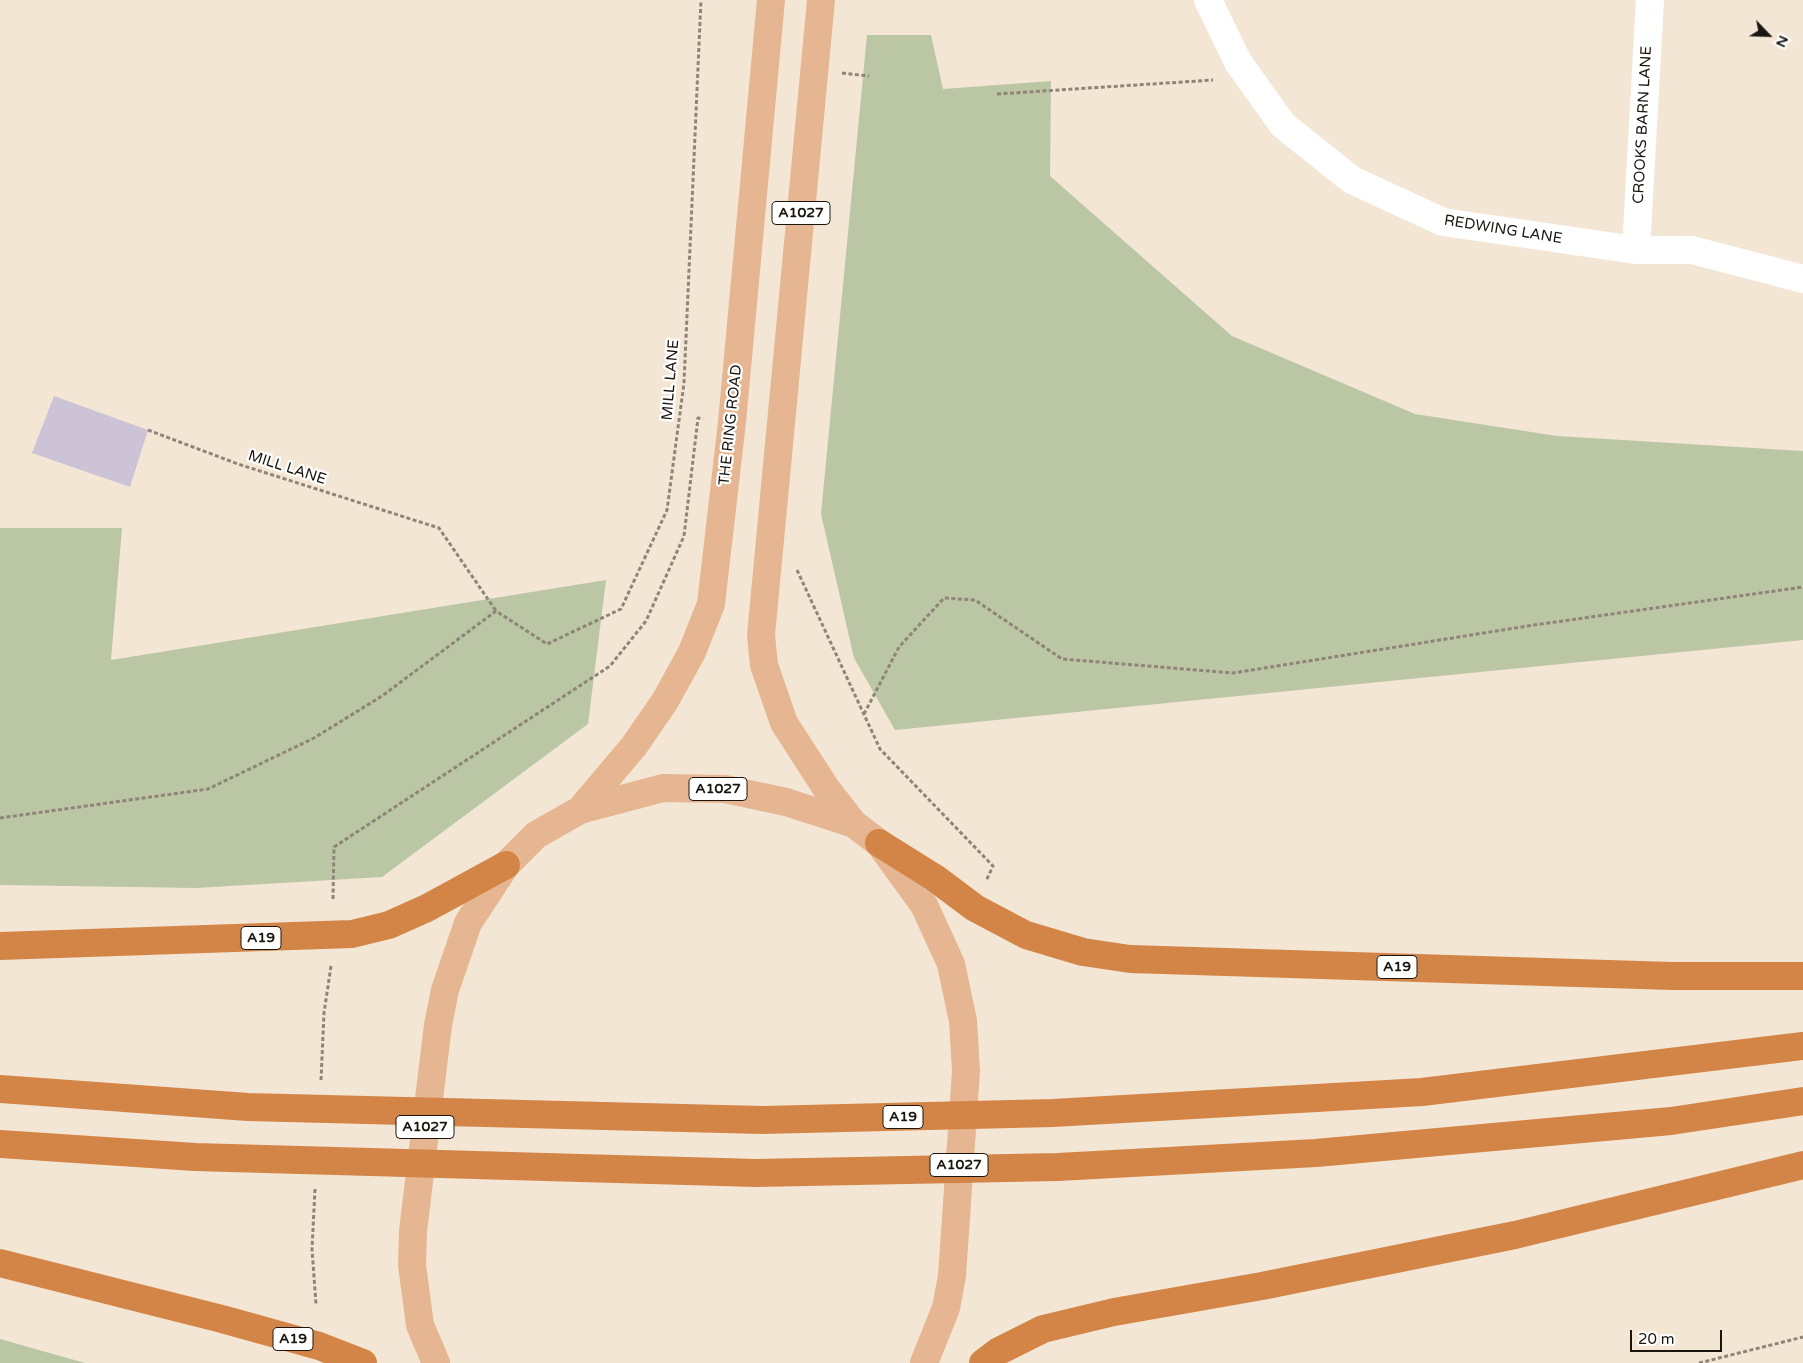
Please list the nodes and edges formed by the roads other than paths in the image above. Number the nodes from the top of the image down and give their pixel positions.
1 (771, 0) edge
2 (821, 0) edge
3 (1208, 0) edge
4 (1650, 0) edge
5 (1636, 250) junction
6 (1803, 279) edge
7 (580, 810) junction
8 (854, 824) junction
9 (879, 843) junction
10 (506, 865) junction
11 (0, 946) edge
12 (1803, 976) edge
13 (1803, 1046) edge
14 (0, 1089) edge
15 (1803, 1101) edge
16 (0, 1144) edge
17 (1803, 1165) edge
18 (0, 1263) edge
19 (363, 1363) edge
20 (436, 1363) edge
21 (924, 1363) edge
22 (983, 1363) edge

1 - 7 main road, THE RING ROAD / A1027
2 - 8 main road, A1027
3 - 5 street, REDWING LANE
4 - 5 street, CROOKS BARN LANE
5 - 6 street, REDWING LANE
7 - 8 main road, A1027
7 - 10 main road, A1027
8 - 9 main road, A1027
9 - 12 highway, A19
9 - 21 main road, A1027
10 - 11 highway, A19
10 - 20 main road, A1027
13 - 14 highway, A19
15 - 16 highway
17 - 22 highway
18 - 19 highway, A19

